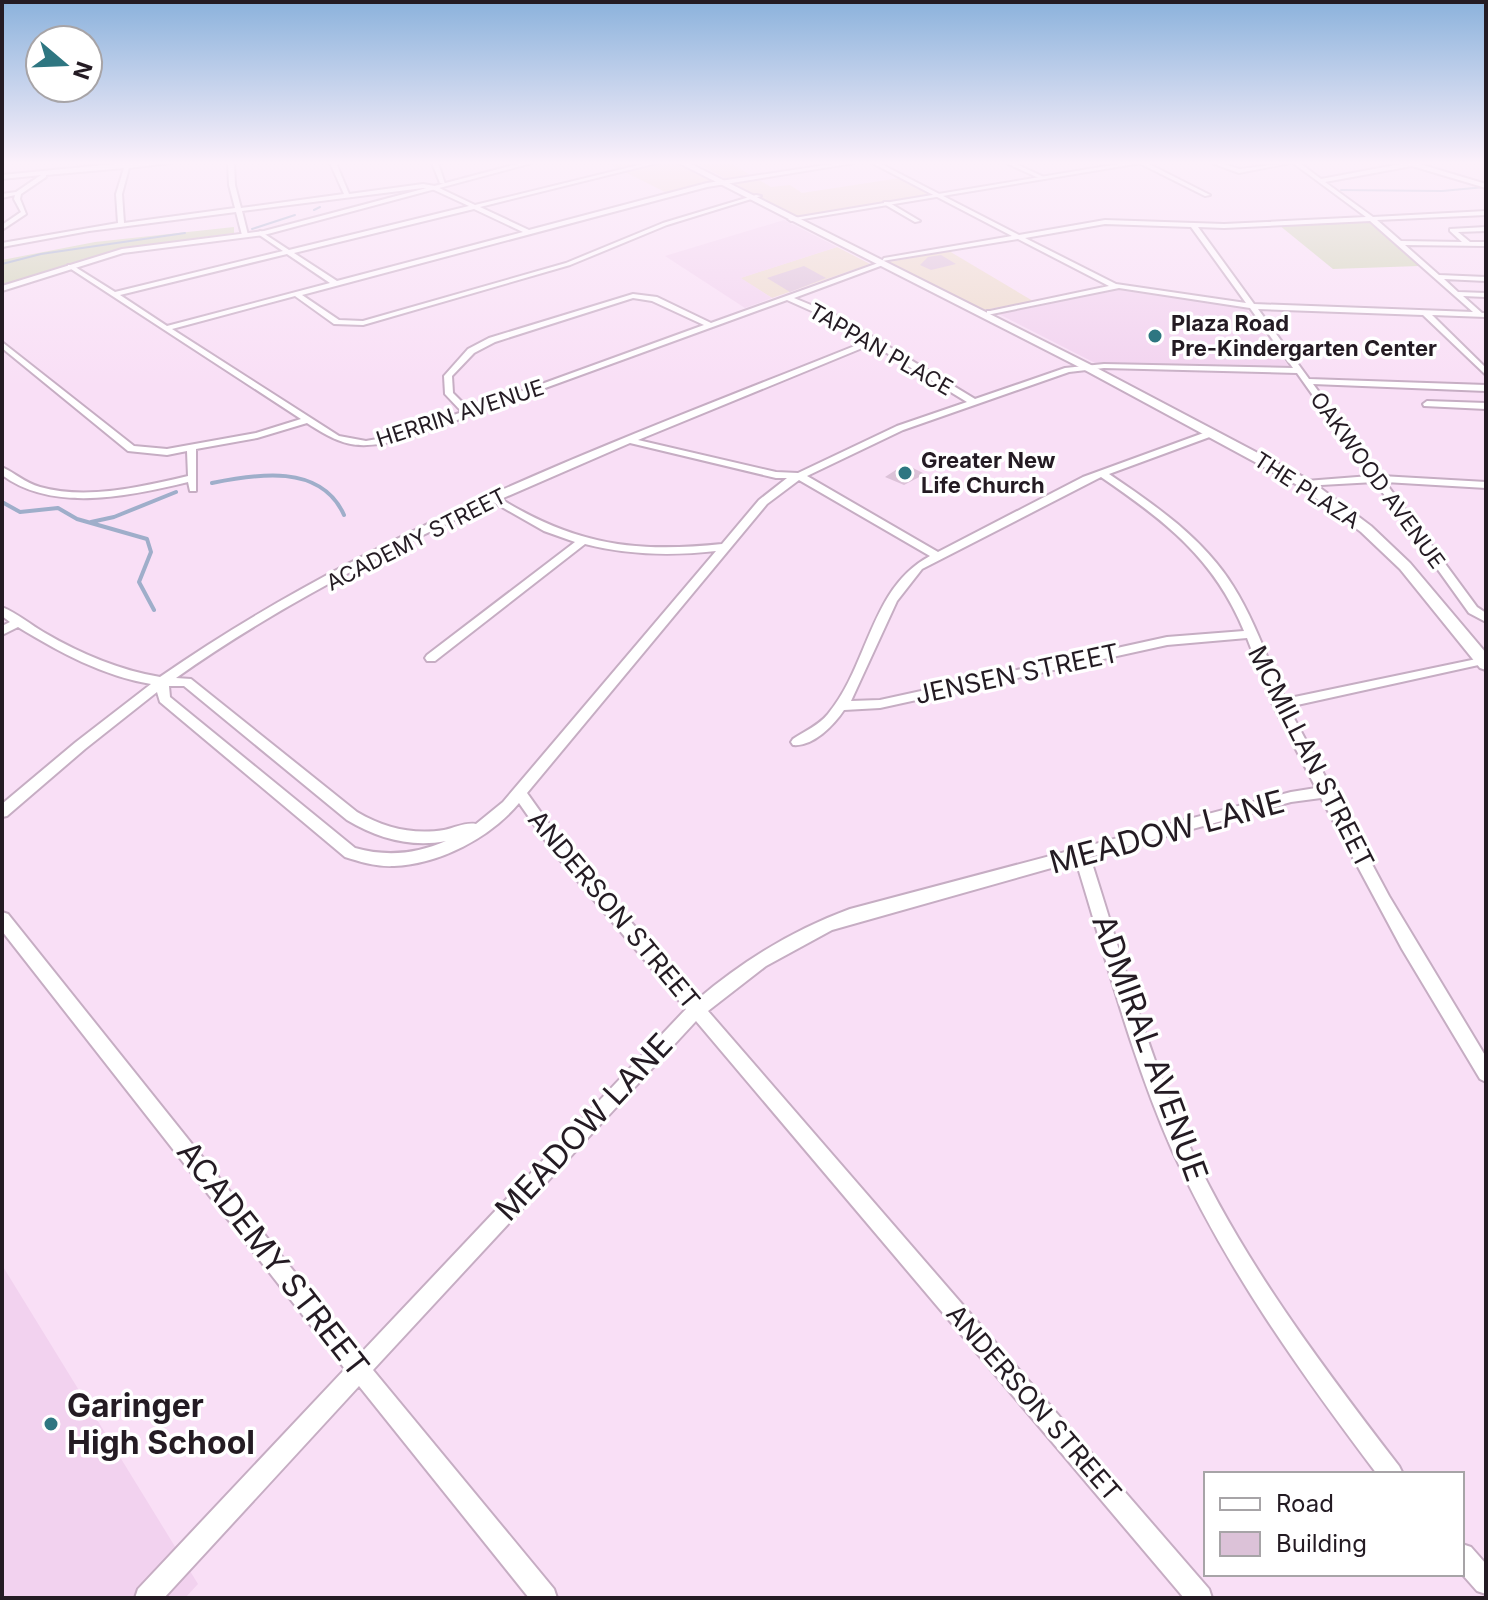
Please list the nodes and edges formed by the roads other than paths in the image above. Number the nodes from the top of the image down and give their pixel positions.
1 (46, 238) edge
2 (221, 238) edge
3 (267, 238) edge
4 (347, 238) edge
5 (507, 238) edge
6 (632, 238) edge
7 (834, 238) edge
8 (1014, 238) edge
9 (1019, 238) edge
10 (1202, 238) edge
11 (1393, 238) edge
12 (1461, 238) edge
13 (1399, 243) junction
14 (1486, 244) edge
15 (2, 245) edge
16 (1470, 245) junction
17 (288, 252) junction
18 (882, 262) junction
19 (70, 266) junction
20 (1439, 277) junction
21 (1486, 279) edge
22 (335, 283) junction
23 (1115, 286) junction
24 (2, 289) edge
25 (115, 294) junction
26 (296, 294) junction
27 (1459, 294) junction
28 (1486, 295) edge
29 (788, 298) junction
30 (1251, 306) junction
31 (990, 313) junction
32 (1425, 313) junction
33 (1483, 315) edge
34 (710, 325) junction
35 (167, 328) junction
36 (873, 341) junction
37 (2, 344) edge
38 (1087, 367) junction
39 (1298, 371) junction
40 (1486, 373) edge
41 (1305, 381) junction
42 (1486, 388) edge
43 (973, 402) junction
44 (1427, 404) dead end
45 (1484, 409) edge
46 (468, 413) junction
47 (308, 420) junction
48 (1212, 433) junction
49 (632, 441) junction
50 (191, 448) junction
51 (2, 470) edge
52 (1101, 473) junction
53 (800, 476) junction
54 (1378, 480) junction
55 (1306, 484) junction
56 (1486, 485) edge
57 (493, 498) junction
58 (581, 542) junction
59 (725, 547) junction
60 (937, 556) junction
61 (2, 611) edge
62 (1483, 617) edge
63 (18, 622) junction
64 (2, 631) edge
65 (1250, 634) junction
66 (431, 658) dead end
67 (1484, 662) edge
68 (163, 684) junction
69 (1279, 705) junction
70 (841, 706) junction
71 (798, 742) dead end
72 (1325, 792) junction
73 (519, 793) junction
74 (2, 812) edge
75 (498, 815) junction
76 (1082, 855) junction
77 (2, 919) edge
78 (697, 1010) junction
79 (1486, 1073) edge
80 (360, 1370) junction
81 (1390, 1472) edge
82 (1464, 1558) edge
83 (1486, 1582) edge
84 (147, 1598) edge
85 (545, 1598) edge
86 (1200, 1598) edge

1 - 15 street
2 - 19 street
3 - 17 street
4 - 17 street
5 - 22 street
6 - 26 street
7 - 18 main road, THE PLAZA
8 - 18 street, HERRIN AVENUE
9 - 23 street
10 - 30 street, OAKWOOD AVENUE
11 - 13 street
12 - 16 street
13 - 16 street
13 - 20 street
14 - 16 street
17 - 22 street
17 - 25 street
18 - 29 street, HERRIN AVENUE
18 - 31 main road, THE PLAZA
18 - 38 main road, THE PLAZA
19 - 24 street
19 - 25 street, HERRIN AVENUE
20 - 21 street
20 - 27 street
22 - 26 street
23 - 30 street
23 - 31 street
25 - 35 street, HERRIN AVENUE
26 - 35 street
27 - 28 street
27 - 33 street
29 - 34 street, HERRIN AVENUE
29 - 36 street, TAPPAN PLACE
30 - 32 street
30 - 39 street, OAKWOOD AVENUE
31 - 38 main road, THE PLAZA
32 - 33 street
32 - 40 street
34 - 46 street, HERRIN AVENUE
34 - 46 street
35 - 47 street, HERRIN AVENUE
36 - 43 street, TAPPAN PLACE
36 - 49 street, ACADEMY STREET
37 - 50 street
38 - 39 street, ANDERSON STREET
38 - 43 street, ANDERSON STREET
38 - 48 main road, THE PLAZA
39 - 41 street, OAKWOOD AVENUE
41 - 42 street
41 - 54 street, OAKWOOD AVENUE
43 - 53 street, ANDERSON STREET
44 - 45 street
46 - 47 street, HERRIN AVENUE
47 - 50 street
48 - 52 street
48 - 55 main road, THE PLAZA
49 - 53 street
49 - 57 street, ACADEMY STREET
50 - 51 street
52 - 60 street
52 - 65 street, MCMILLAN STREET
53 - 59 street, ANDERSON STREET
53 - 60 street
54 - 55 street
54 - 56 street
54 - 62 street, OAKWOOD AVENUE
55 - 67 main road, THE PLAZA
57 - 58 street
57 - 68 street, ACADEMY STREET
58 - 59 street
58 - 66 street
59 - 73 street, ANDERSON STREET
60 - 70 street
61 - 63 street
63 - 64 street
63 - 68 street
65 - 69 street, MCMILLAN STREET
65 - 70 street, JENSEN STREET
67 - 69 street
68 - 74 street, ACADEMY STREET
68 - 75 street
68 - 75 street
69 - 72 street, MCMILLAN STREET
70 - 71 street
72 - 76 street, MEADOW LANE
72 - 79 street, MCMILLAN STREET
73 - 75 street
73 - 78 street, ANDERSON STREET
76 - 78 street, MEADOW LANE
76 - 81 street, ADMIRAL AVENUE
77 - 80 street, ACADEMY STREET
78 - 80 street, MEADOW LANE
78 - 86 street, ANDERSON STREET
80 - 84 street, MEADOW LANE
80 - 85 street, ACADEMY STREET
82 - 83 street

